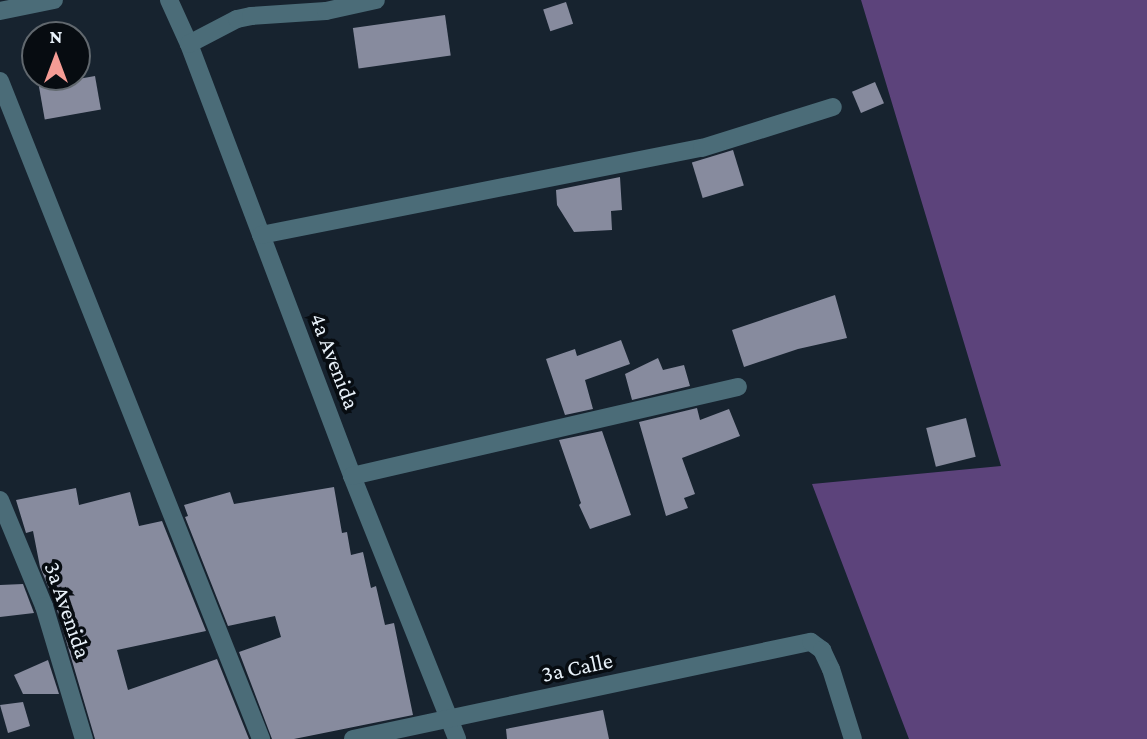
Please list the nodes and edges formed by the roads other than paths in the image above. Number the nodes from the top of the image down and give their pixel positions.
1 (54, 0) edge
2 (169, 0) edge
3 (376, 0) edge
4 (0, 11) edge
5 (189, 44) junction
6 (0, 81) edge
7 (833, 107) dead end
8 (261, 235) junction
9 (738, 387) dead end
10 (352, 476) junction
11 (0, 500) edge
12 (449, 719) junction
13 (84, 739) edge
14 (261, 739) edge
15 (353, 739) edge
16 (457, 739) edge
17 (853, 739) edge

1 - 4 street
2 - 5 street, 4a Avenida
3 - 5 street
5 - 8 street, 4a Avenida
6 - 14 street
7 - 8 street
8 - 10 street, 4a Avenida
9 - 10 street
10 - 12 street, 4a Avenida
11 - 13 street, 3a Avenida
12 - 15 street, 3a Calle
12 - 16 street, 4a Avenida
12 - 17 street, 3a Calle

